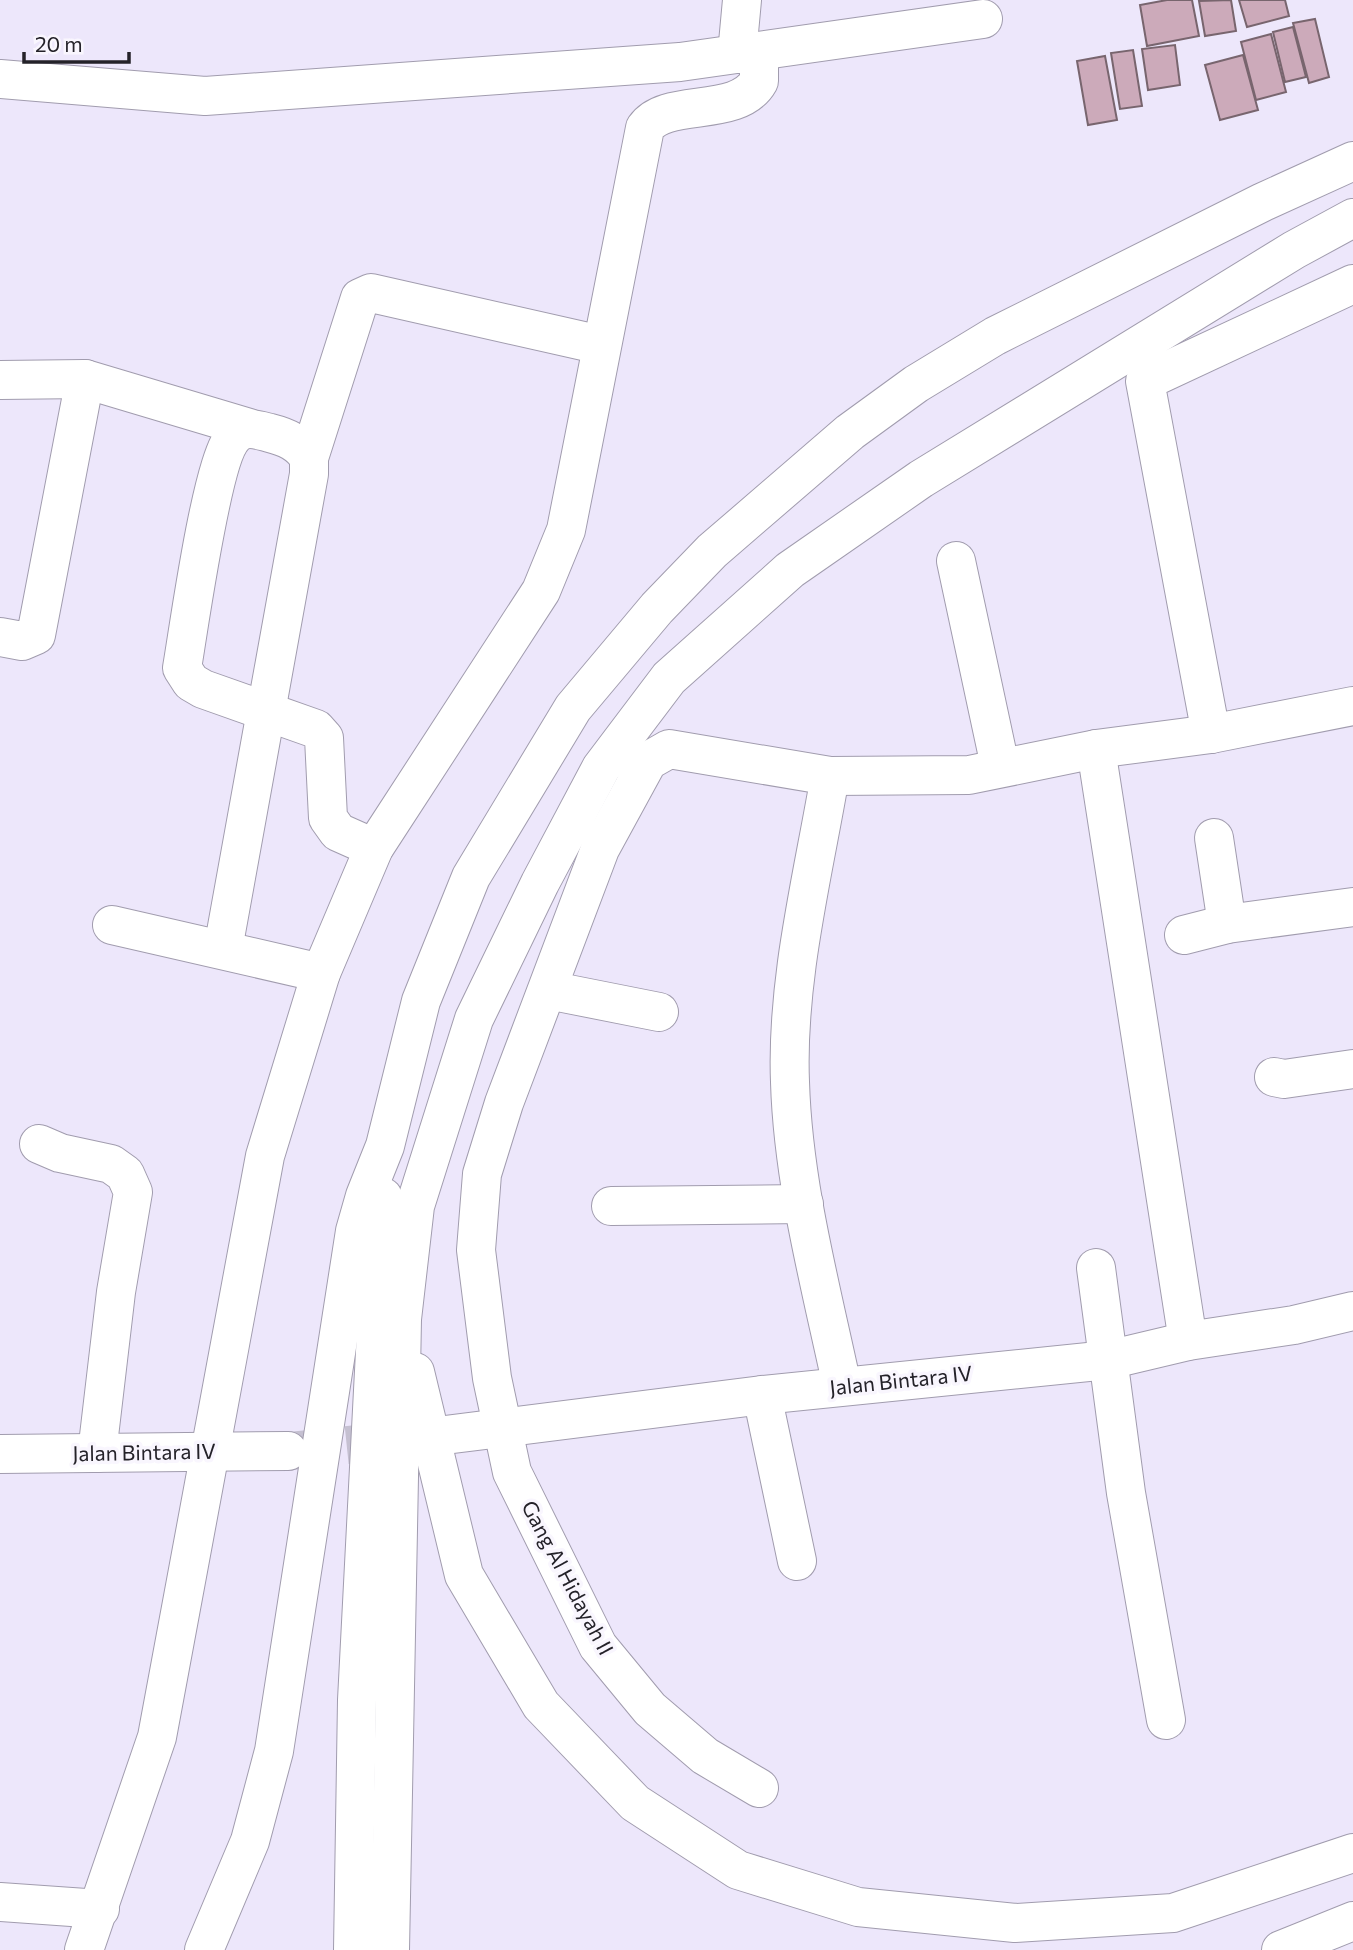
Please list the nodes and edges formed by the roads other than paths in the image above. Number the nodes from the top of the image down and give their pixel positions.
1 (742, 0) edge
2 (983, 19) dead end
3 (748, 52) junction
4 (0, 79) edge
5 (1353, 161) edge
6 (1353, 218) edge
7 (1353, 284) edge
8 (601, 345) junction
9 (85, 379) junction
10 (0, 380) edge
11 (249, 428) junction
12 (309, 458) junction
13 (956, 561) dead end
14 (0, 637) edge
15 (1353, 706) edge
16 (265, 711) junction
17 (1212, 734) junction
18 (1096, 749) junction
19 (1000, 766) junction
20 (830, 776) junction
21 (1214, 838) dead end
22 (373, 848) junction
23 (1353, 907) edge
24 (1227, 924) junction
25 (112, 925) dead end
26 (1184, 935) dead end
27 (223, 949) junction
28 (321, 973) junction
29 (548, 990) junction
30 (659, 1012) dead end
31 (1353, 1069) edge
32 (1274, 1077) dead end
33 (39, 1144) dead end
34 (385, 1146) junction
35 (804, 1204) junction
36 (611, 1206) dead end
37 (1096, 1268) dead end
38 (1353, 1311) edge
39 (402, 1319) junction
40 (1188, 1341) junction
41 (1108, 1360) junction
42 (842, 1387) junction
43 (762, 1395) junction
44 (500, 1428) junction
45 (445, 1435) tunnel mouth
46 (288, 1451) tunnel mouth
47 (209, 1452) junction
48 (97, 1453) junction
49 (0, 1454) edge
50 (797, 1561) dead end
51 (1166, 1720) dead end
52 (759, 1788) dead end
53 (1353, 1853) edge
54 (0, 1902) edge
55 (100, 1909) junction
56 (1353, 1921) edge
57 (84, 1950) edge
58 (204, 1950) edge
59 (353, 1950) edge
60 (390, 1950) edge
61 (1281, 1950) edge

1 - 3 main road
2 - 3 main road
3 - 4 main road
3 - 8 main road
5 - 34 main road
6 - 39 main road
7 - 17 main road
8 - 12 main road
8 - 22 main road
9 - 10 main road
9 - 11 main road
9 - 14 main road
11 - 12 main road
11 - 16 main road
12 - 16 main road
13 - 19 main road
15 - 17 main road, Gang Al Hidayah II
16 - 22 main road
16 - 27 main road
17 - 18 main road, Gang Al Hidayah II
18 - 19 main road, Gang Al Hidayah II
18 - 40 main road
19 - 20 main road, Gang Al Hidayah II
20 - 29 main road, Gang Al Hidayah II
20 - 35 main road
21 - 24 main road
22 - 28 main road
23 - 24 main road
24 - 26 main road
25 - 27 main road
27 - 28 main road
28 - 47 main road
29 - 30 main road
29 - 44 main road, Gang Al Hidayah II
31 - 32 main road
33 - 48 main road
34 - 58 main road
34 - 59 main road
35 - 36 main road
35 - 42 main road
37 - 41 main road
38 - 40 main road, Jalan Bintara IV
39 - 53 main road
39 - 60 main road
40 - 41 main road, Jalan Bintara IV
41 - 42 main road, Jalan Bintara IV
41 - 51 main road
42 - 43 main road, Jalan Bintara IV
43 - 44 main road, Jalan Bintara IV
43 - 50 main road
44 - 45 main road, Jalan Bintara IV
44 - 52 main road, Gang Al Hidayah II
46 - 47 main road, Jalan Bintara IV
47 - 48 main road, Jalan Bintara IV
47 - 55 main road
48 - 49 main road, Jalan Bintara IV
54 - 55 main road
55 - 57 main road
56 - 61 main road

